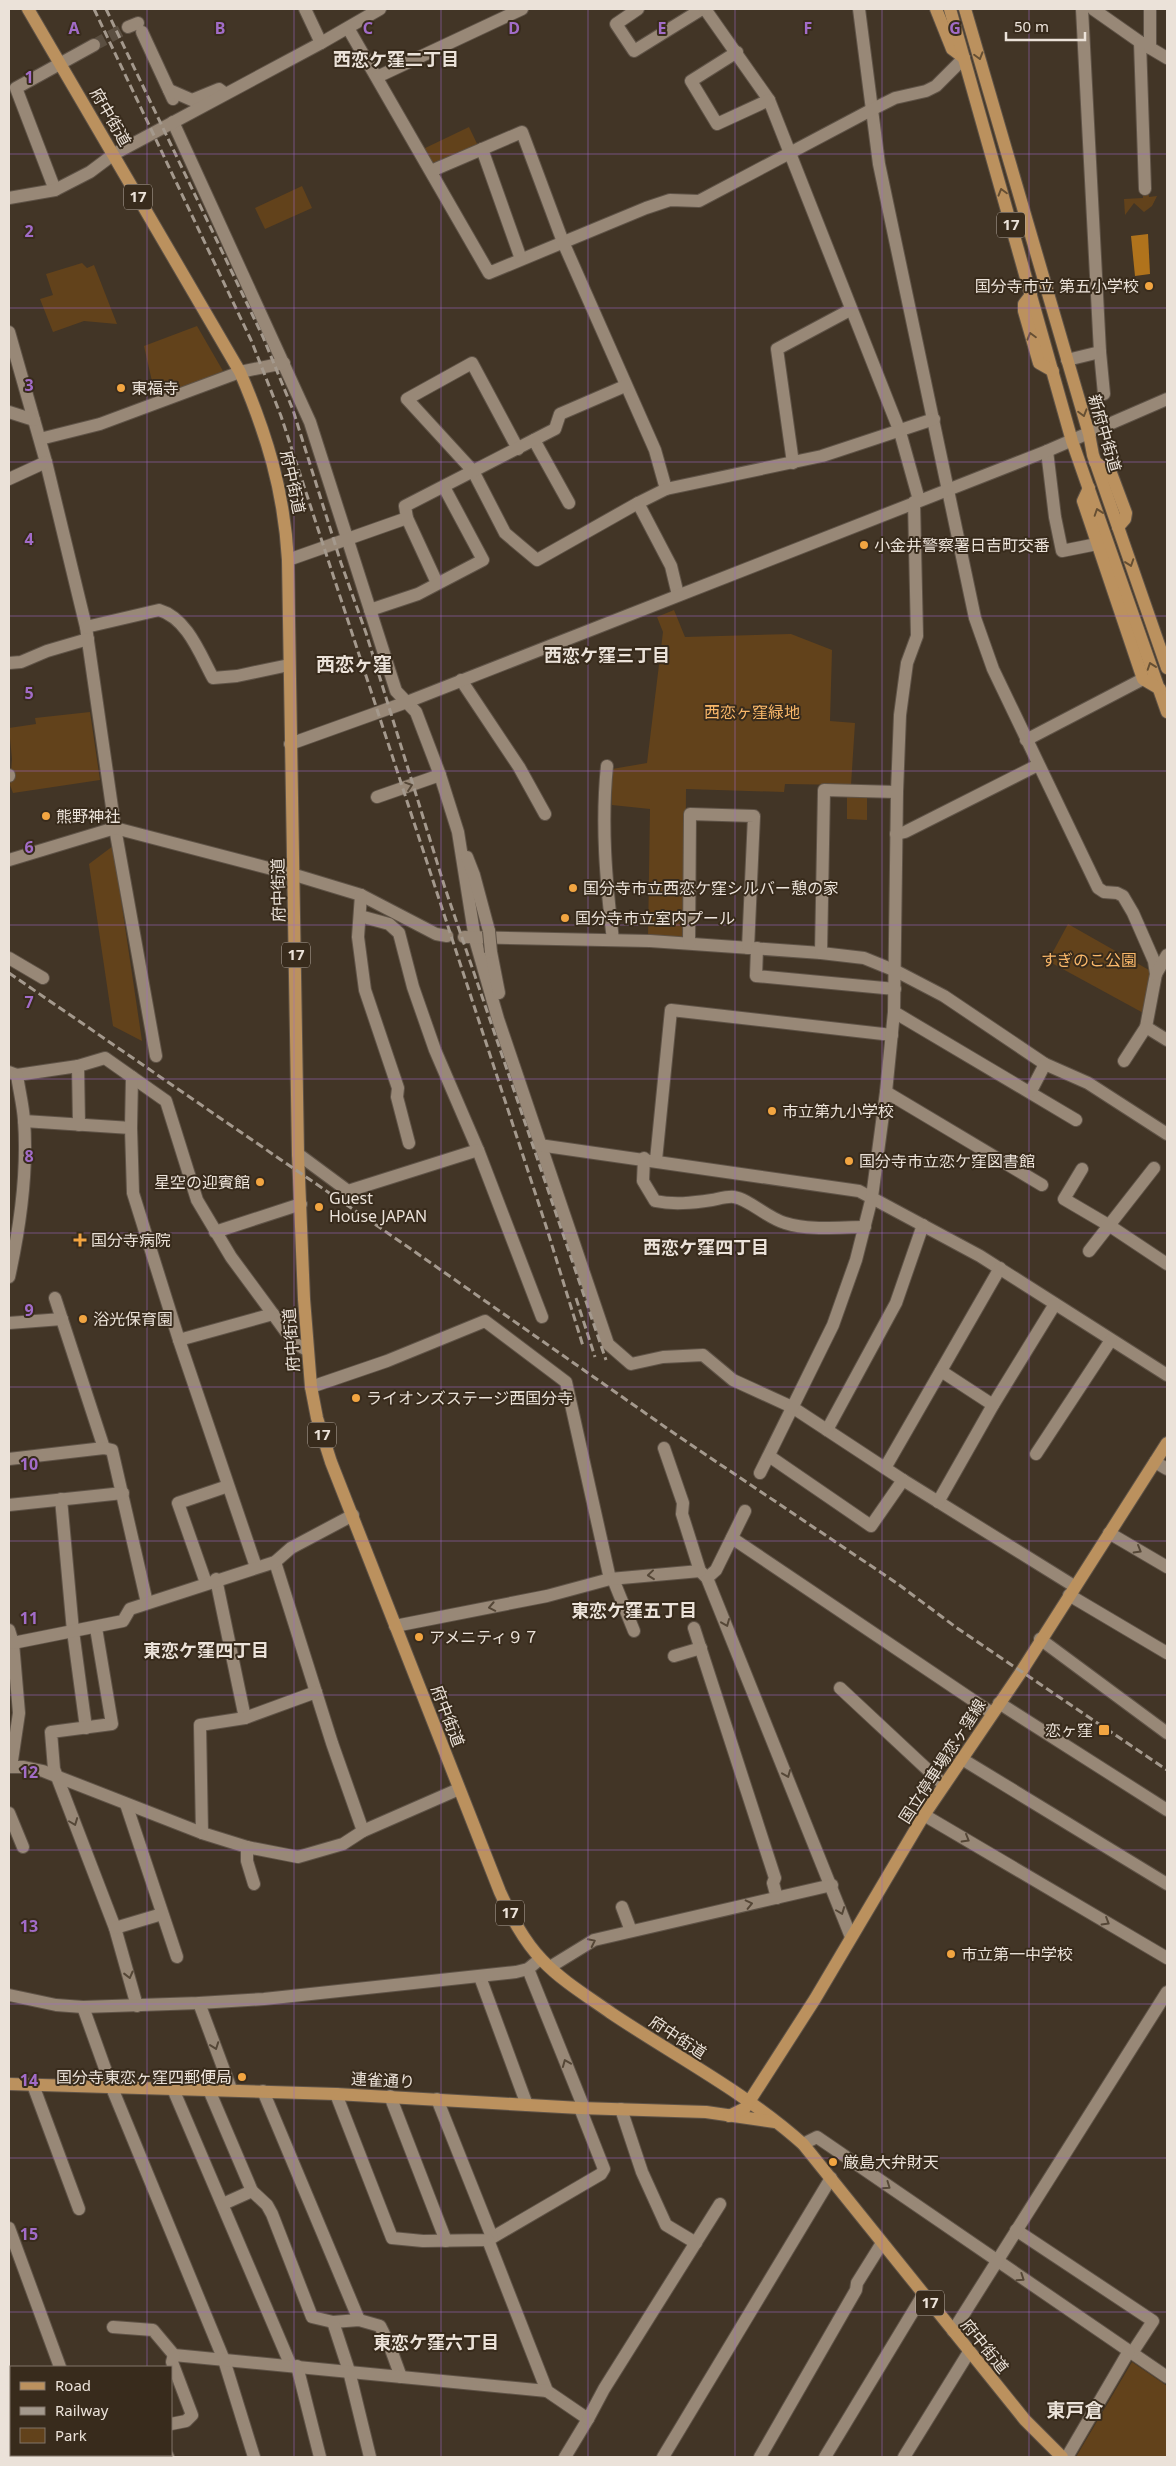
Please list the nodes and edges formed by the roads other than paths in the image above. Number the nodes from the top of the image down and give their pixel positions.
1 (28, 9) edge
2 (305, 9) edge
3 (380, 9) edge
4 (522, 9) edge
5 (638, 9) edge
6 (704, 9) edge
7 (859, 9) edge
8 (936, 9) edge
9 (950, 9) edge
10 (965, 9) edge
11 (1082, 9) edge
12 (1093, 9) edge
13 (1150, 9) edge
14 (136, 27) dead end
15 (348, 28) junction
16 (321, 43) junction
17 (94, 45) tunnel mouth
18 (1145, 45) junction
19 (737, 52) junction
20 (964, 58) junction
21 (1167, 58) edge
22 (61, 64) junction
23 (377, 77) junction
24 (12, 90) edge
25 (226, 94) junction
26 (769, 100) junction
27 (871, 110) junction
28 (173, 122) junction
29 (482, 149) junction
30 (790, 152) junction
31 (114, 154) junction
32 (431, 171) junction
33 (1145, 189) dead end
34 (55, 190) junction
35 (9, 198) edge
36 (1021, 204) junction
37 (563, 242) junction
38 (521, 258) junction
39 (850, 310) junction
40 (9, 332) edge
41 (1100, 352) junction
42 (1067, 360) junction
43 (284, 363) junction
44 (240, 372) junction
45 (626, 386) junction
46 (1104, 394) dead end
47 (1167, 398) edge
48 (9, 412) edge
49 (934, 419) junction
50 (34, 420) junction
51 (900, 432) junction
52 (1089, 434) junction
53 (40, 439) junction
54 (534, 440) junction
55 (1072, 441) junction
56 (518, 449) junction
57 (1047, 452) junction
58 (46, 462) junction
59 (793, 463) junction
60 (473, 472) junction
61 (9, 479) edge
62 (444, 487) junction
63 (948, 488) junction
64 (1089, 488) junction
65 (666, 489) junction
66 (916, 501) junction
67 (569, 503) dead end
68 (638, 503) junction
69 (406, 518) junction
70 (347, 540) junction
71 (1097, 544) junction
72 (288, 560) junction
73 (438, 583) junction
74 (678, 595) junction
75 (370, 610) junction
76 (87, 633) junction
77 (9, 663) edge
78 (289, 665) junction
79 (1167, 668) edge
80 (1143, 679) junction
81 (461, 680) junction
82 (1160, 689) junction
83 (407, 702) junction
84 (1167, 712) edge
85 (1026, 740) junction
86 (290, 744) junction
87 (1038, 765) junction
88 (607, 766) dead end
89 (440, 776) junction
90 (897, 792) junction
91 (378, 797) dead end
92 (545, 814) dead end
93 (115, 828) junction
94 (896, 834) junction
95 (459, 836) junction
96 (9, 860) edge
97 (295, 875) junction
98 (361, 895) junction
99 (360, 916) junction
100 (447, 936) dead end
101 (469, 938) junction
102 (607, 939) junction
103 (688, 943) junction
104 (753, 948) junction
105 (821, 953) junction
106 (1167, 955) edge
107 (9, 958) edge
108 (896, 970) junction
109 (1156, 974) junction
110 (43, 978) dead end
111 (895, 989) junction
112 (894, 1012) junction
113 (1146, 1027) junction
114 (892, 1035) junction
115 (1167, 1040) edge
116 (156, 1056) dead end
117 (1124, 1062) dead end
118 (1045, 1064) junction
119 (78, 1066) junction
120 (514, 1068) junction
121 (13, 1073) edge
122 (132, 1077) junction
123 (1031, 1091) junction
124 (886, 1092) junction
125 (1076, 1120) dead end
126 (24, 1121) junction
127 (79, 1125) junction
128 (131, 1128) junction
129 (1167, 1134) edge
130 (409, 1143) dead end
131 (540, 1145) junction
132 (478, 1150) junction
133 (298, 1154) junction
134 (650, 1159) junction
135 (1154, 1168) dead end
136 (1082, 1169) dead end
137 (1042, 1185) dead end
138 (872, 1197) junction
139 (301, 1204) junction
140 (923, 1225) junction
141 (1110, 1226) junction
142 (866, 1227) junction
143 (215, 1232) junction
144 (1089, 1251) dead end
145 (1167, 1264) edge
146 (1000, 1268) junction
147 (9, 1277) edge
148 (55, 1298) dead end
149 (1055, 1304) junction
150 (273, 1314) junction
151 (542, 1317) dead end
152 (62, 1319) junction
153 (9, 1323) edge
154 (179, 1340) junction
155 (1111, 1340) junction
156 (307, 1350) junction
157 (941, 1371) junction
158 (1167, 1375) edge
159 (311, 1387) junction
160 (993, 1405) junction
161 (792, 1407) junction
162 (827, 1430) junction
163 (1167, 1443) edge
164 (104, 1448) junction
165 (664, 1448) dead end
166 (1036, 1454) dead end
167 (769, 1456) junction
168 (9, 1460) edge
169 (1155, 1462) junction
170 (884, 1468) junction
171 (1167, 1469) edge
172 (760, 1473) dead end
173 (903, 1480) junction
174 (228, 1486) junction
175 (123, 1492) junction
176 (61, 1499) junction
177 (938, 1502) junction
178 (9, 1505) edge
179 (745, 1511) dead end
180 (353, 1515) junction
181 (1109, 1533) junction
182 (732, 1538) junction
183 (275, 1562) junction
184 (256, 1567) junction
185 (1167, 1567) edge
186 (704, 1574) junction
187 (612, 1579) junction
188 (211, 1581) junction
189 (1071, 1590) junction
190 (146, 1603) junction
191 (395, 1626) junction
192 (96, 1628) junction
193 (694, 1628) dead end
194 (9, 1630) edge
195 (73, 1631) junction
196 (634, 1632) dead end
197 (1040, 1639) junction
198 (13, 1644) junction
199 (701, 1648) junction
200 (1167, 1653) edge
201 (674, 1656) dead end
202 (840, 1688) dead end
203 (316, 1692) junction
204 (996, 1708) junction
205 (14, 1712) edge
206 (245, 1718) junction
207 (86, 1728) junction
208 (1167, 1733) edge
209 (962, 1759) junction
210 (10, 1767) edge
211 (56, 1777) junction
212 (944, 1785) junction
213 (459, 1789) junction
214 (126, 1804) junction
215 (1167, 1810) edge
216 (9, 1813) edge
217 (924, 1816) junction
218 (363, 1832) junction
219 (202, 1833) junction
220 (22, 1847) dead end
221 (247, 1847) junction
222 (254, 1884) dead end
223 (1167, 1884) edge
224 (832, 1885) junction
225 (777, 1898) junction
226 (622, 1907) dead end
227 (162, 1914) junction
228 (115, 1928) junction
229 (631, 1931) junction
230 (851, 1937) junction
231 (177, 1957) dead end
232 (1167, 1958) edge
233 (545, 1963) junction
234 (528, 1969) junction
235 (480, 1976) junction
236 (1167, 1992) edge
237 (9, 1995) edge
238 (200, 2003) junction
239 (137, 2006) junction
240 (83, 2007) junction
241 (9, 2084) edge
242 (33, 2085) junction
243 (112, 2088) junction
244 (173, 2089) junction
245 (232, 2089) junction
246 (209, 2090) junction
247 (263, 2091) junction
248 (336, 2094) junction
249 (390, 2096) junction
250 (437, 2099) junction
251 (749, 2101) junction
252 (527, 2105) junction
253 (582, 2108) junction
254 (621, 2109) junction
255 (729, 2116) junction
256 (780, 2123) junction
257 (803, 2144) junction
258 (830, 2178) junction
259 (252, 2191) junction
260 (223, 2204) junction
261 (720, 2204) dead end
262 (79, 2209) dead end
263 (9, 2228) edge
264 (1016, 2230) junction
265 (490, 2239) junction
266 (446, 2241) junction
267 (696, 2243) junction
268 (882, 2243) junction
269 (997, 2261) junction
270 (923, 2295) junction
271 (359, 2320) junction
272 (332, 2322) junction
273 (113, 2327) dead end
274 (953, 2331) junction
275 (968, 2352) junction
276 (1131, 2352) junction
277 (174, 2355) junction
278 (224, 2360) junction
279 (60, 2366) edge
280 (294, 2366) junction
281 (349, 2371) junction
282 (1167, 2376) edge
283 (400, 2377) junction
284 (547, 2391) junction
285 (588, 2419) junction
286 (172, 2424) edge
287 (254, 2457) edge
288 (320, 2457) edge
289 (370, 2457) edge
290 (565, 2457) edge
291 (663, 2457) edge
292 (760, 2457) edge
293 (825, 2457) edge
294 (904, 2457) edge
295 (1063, 2457) edge

1 - 22 main road, 府中街道 / 17
2 - 16 street
3 - 15 street
4 - 23 street
5 - 6 street
6 - 19 street
7 - 27 street
8 - 20 main road, 17
9 - 20 main road, 新府中街道 / 17
10 -> 36 main road, 新府中街道 / 17
11 - 41 street
12 - 18 street
13 - 18 street
14 - 25 street
15 - 16 street
15 - 23 street
16 - 25 street
17 - 22 street
18 - 21 street
18 - 33 street
19 - 26 street
19 - 26 street
20 - 27 street
55 -> 20 main road, 新府中街道 / 17
22 - 24 street
22 - 31 main road, 府中街道 / 17
23 - 32 street
24 - 34 street
25 - 28 street
26 - 30 street
27 - 30 street
27 - 49 street
28 - 31 street
28 - 43 street
29 - 32 street
29 - 37 street
29 - 38 street
30 - 37 street
30 - 39 street
31 - 34 street
31 - 44 main road, 府中街道 / 17
32 - 38 street
34 - 35 street
36 - 42 main road, 新府中街道 / 17
36 - 55 main road, 新府中街道 / 17
37 - 38 street
37 - 45 street
39 - 51 street
39 - 59 street
40 - 50 street
41 - 42 street
41 - 46 street
42 -> 52 main road, 新府中街道 / 17
43 - 44 street
43 - 70 street
44 - 53 street
44 - 72 main road, 府中街道 / 17
45 - 54 street
45 - 65 street
47 - 52 street
48 - 50 street
49 - 51 street
49 - 63 street
50 - 53 street
51 - 59 street
51 - 66 street
52 - 55 street
52 -> 79 main road, 新府中街道 / 17
53 - 58 street
54 - 56 street
54 - 67 street
55 - 57 street
55 - 64 main road, 新府中街道 / 17
56 - 60 street
56 - 60 street
57 - 63 street
57 - 71 street
58 - 61 street
58 - 76 street
59 - 65 street
60 - 62 street
60 - 68 street
62 - 69 street
62 - 73 street
63 - 66 street
63 - 85 street
64 - 71 main road
82 -> 64 main road, 新府中街道 / 17
65 - 68 street
66 - 74 street
66 - 90 street
68 - 74 street
69 - 70 street
69 - 73 street
70 - 72 street
70 - 75 street
71 - 80 main road
72 - 78 main road, 府中街道 / 17
73 - 75 street
74 - 81 street
75 - 83 street
76 - 77 street
76 - 78 street
76 - 93 street
78 - 86 main road, 府中街道 / 17
80 - 82 main road
80 - 85 street
81 - 83 street
81 - 92 street
82 - 84 main road, 新府中街道 / 17
83 - 86 street
83 - 89 street
85 - 87 street
86 - 97 main road, 府中街道 / 17
87 - 94 street
87 - 109 street
88 - 102 street
91 -> 89 street
89 - 95 street
90 - 94 street
90 - 105 street
93 - 96 street
93 - 97 street
93 - 116 street
94 - 108 street
95 - 101 street
95 - 120 street, bridge
97 - 98 street
97 - 133 main road, 府中街道 / 17
98 - 99 street
98 - 100 street
99 - 130 street
99 - 132 street
101 - 102 street
101 - 120 street
102 - 103 street
103 - 104 street
103 - 104 street
104 - 105 street
104 - 111 street
105 - 108 street
106 - 109 street
107 - 110 street
108 - 111 street
108 - 118 street
109 - 113 street
111 - 112 street
112 - 114 street
112 - 123 street
113 - 115 street
113 - 117 street
114 - 124 street
114 - 134 street
118 - 123 street
118 - 129 street
119 - 121 street
119 - 122 street
119 - 127 street
120 - 131 street
121 - 126 street
122 - 128 street
122 - 143 street
123 - 125 street
124 - 137 street
124 - 138 street
126 - 127 street
126 - 147 street
127 - 128 street
128 - 154 street
131 - 134 street
131 - 161 street
132 - 133 street
132 - 151 street
133 - 139 main road, 府中街道 / 17
134 - 138 street
134 - 142 street
135 - 141 street
136 - 141 street
138 - 140 street
138 - 142 street
139 - 143 street
139 - 156 main road, 府中街道 / 17
140 - 146 street
140 - 162 street
141 - 144 street
141 - 145 street
142 - 161 street
143 - 150 street
146 - 149 street
146 - 157 street
148 - 152 street
149 - 155 street
149 - 160 street
150 - 154 street
150 - 156 street
152 - 153 street
152 - 164 street
154 - 174 street
155 - 158 street
155 - 166 street
156 - 159 main road, 府中街道 / 17
157 - 160 street
157 - 170 street
159 - 180 main road, 府中街道 / 17
159 - 187 street
160 - 177 street
161 - 162 street
161 - 167 street
162 - 170 street
163 - 169 main road, 国立停車場恋ヶ窪線
164 - 168 street
164 - 175 street
165 - 186 street
167 - 172 street
167 - 173 street
169 - 171 street
169 - 181 main road, 国立停車場恋ヶ窪線
170 - 173 street
173 - 177 street
174 - 184 street
174 - 188 street
175 - 176 street
175 - 190 street
176 - 178 street
176 - 195 street
177 - 189 street
179 - 182 street
180 - 183 street
180 - 191 main road, 府中街道 / 17
181 -> 185 street
181 - 189 main road, 国立停車場恋ヶ窪線
182 - 186 street
182 - 204 street
183 - 184 street
183 - 203 street
184 - 188 street
186 -> 187 street
186 -> 224 street
187 -> 191 street
187 - 196 street
188 - 190 street
188 - 206 street
189 - 197 main road, 国立停車場恋ヶ窪線
189 - 200 street
190 - 192 street
191 - 213 main road, 府中街道 / 17
192 - 195 street
192 - 207 street
193 - 199 street
194 - 198 street
195 - 198 street
195 - 207 street
197 - 204 main road, 国立停車場恋ヶ窪線
197 - 208 street
198 - 205 street
199 - 201 street
199 - 225 street
202 - 212 street
203 - 206 street
203 - 218 street
204 - 209 main road, 国立停車場恋ヶ窪線
204 - 215 street
205 - 210 street
206 - 219 street
207 - 211 street
209 - 212 main road, 国立停車場恋ヶ窪線
209 - 223 street
210 - 211 street
211 - 214 street
211 -> 228 street
212 - 217 main road, 国立停車場恋ヶ窪線
213 - 218 street
213 - 233 main road, 府中街道 / 17
214 - 219 street
214 - 227 street
216 - 220 street
217 - 230 main road, 国立停車場恋ヶ窪線
217 -> 232 street
218 - 221 street
219 - 221 street
221 - 222 street
224 - 225 street
224 -> 230 street
229 -> 225 street
226 - 229 street
227 - 228 street
227 - 231 street
228 -> 239 street
233 -> 229 street
230 - 251 main road, 国立停車場恋ヶ窪線
233 - 234 street
233 - 251 main road, 府中街道 / 17
234 - 235 street
253 -> 234 street
235 - 238 street
235 - 252 street
236 - 264 street
237 - 240 street
238 - 239 street
238 -> 245 street
239 - 240 street
240 - 243 street
241 - 242 main road, 連雀通り
242 - 243 main road, 連雀通り
242 - 262 street
243 - 244 main road, 連雀通り
243 - 278 street
244 - 246 main road, 連雀通り
244 - 260 street
245 - 246 main road, 連雀通り
245 - 247 main road, 連雀通り
246 - 259 street
247 - 248 main road, 連雀通り
247 - 271 street
248 - 249 main road, 連雀通り
248 - 266 street
249 - 250 main road, 連雀通り
249 - 266 street
250 - 252 main road, 連雀通り
250 - 265 street
251 - 255 main road
251 - 256 main road, 府中街道 / 17
252 - 253 main road, 連雀通り
253 - 254 main road, 連雀通り
253 - 265 street
254 - 255 main road, 連雀通り
254 - 267 street
255 - 256 main road, 連雀通り
256 - 257 main road, 府中街道 / 17
257 - 258 main road, 府中街道 / 17
257 -> 269 street
258 - 268 main road, 府中街道 / 17
258 - 291 street
259 - 260 street
259 - 272 street
260 - 280 street
261 - 267 street
263 - 279 street
264 - 269 street
264 - 276 street
265 - 266 street
265 - 284 street
267 - 285 street
268 - 270 main road, 府中街道 / 17
268 - 292 street
269 - 274 street
269 -> 276 street
270 - 274 main road, 府中街道 / 17
270 - 293 street
271 - 272 street
271 - 283 street
272 - 281 street
273 - 277 street
274 - 275 main road, 府中街道 / 17
275 - 294 street
275 - 295 main road, 府中街道 / 17
276 - 282 street
276 - 295 street
277 - 278 street
277 - 286 street
278 - 280 street
278 - 287 street
280 - 281 street
280 - 288 street
281 - 283 street
281 - 289 street
283 - 284 street
284 - 285 street
285 - 290 street

